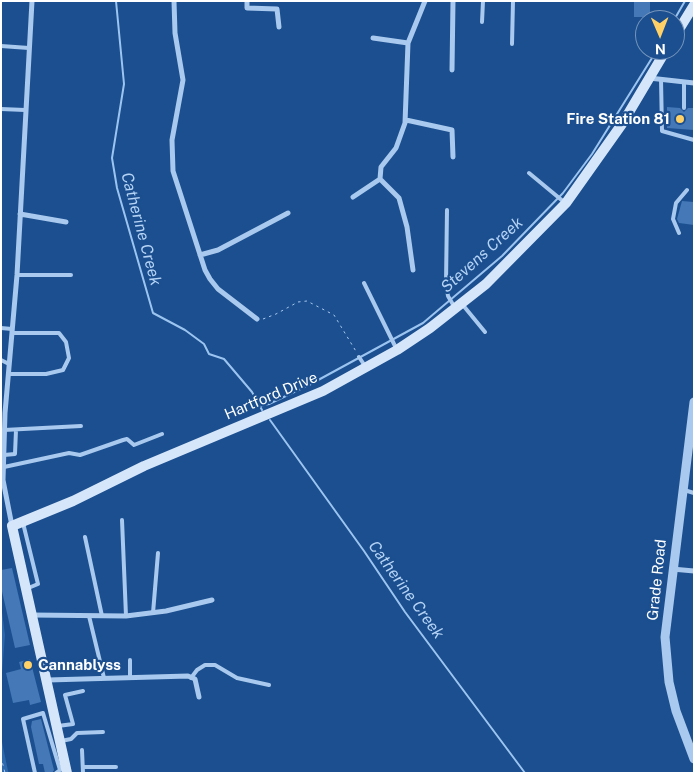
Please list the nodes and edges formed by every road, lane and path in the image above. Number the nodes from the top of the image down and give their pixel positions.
1 (32, 1) edge
2 (174, 1) edge
3 (247, 1) edge
4 (425, 1) edge
5 (453, 1) edge
6 (483, 1) edge
7 (512, 1) edge
8 (694, 5) edge
9 (685, 20) edge
10 (482, 22) dead end
11 (279, 26) dead end
12 (372, 38) dead end
13 (408, 43) junction
14 (512, 44) dead end
15 (1, 46) edge
16 (29, 48) junction
17 (660, 60) edge
18 (452, 70) dead end
19 (649, 78) junction
20 (661, 79) junction
21 (684, 82) junction
22 (694, 83) edge
23 (684, 108) dead end
24 (1, 109) edge
25 (25, 110) junction
26 (406, 120) junction
27 (694, 140) edge
28 (454, 157) dead end
29 (530, 173) dead end
30 (380, 179) junction
31 (687, 190) dead end
32 (354, 197) dead end
33 (561, 200) junction
34 (447, 210) dead end
35 (288, 213) dead end
36 (20, 214) junction
37 (66, 222) dead end
38 (679, 233) dead end
39 (200, 256) junction
40 (413, 270) dead end
41 (17, 275) junction
42 (71, 275) dead end
43 (364, 283) dead end
44 (457, 306) junction
45 (257, 319) joint
46 (1, 328) edge
47 (12, 331) junction
48 (485, 332) dead end
49 (396, 348) junction
50 (359, 357) joint
51 (1, 360) edge
52 (9, 364) junction
53 (365, 366) junction
54 (8, 374) junction
55 (694, 402) edge
56 (81, 426) dead end
57 (692, 426) edge
58 (4, 430) junction
59 (16, 430) junction
60 (162, 434) dead end
61 (4, 455) junction
62 (4, 467) junction
63 (682, 490) junction
64 (694, 493) edge
65 (122, 520) dead end
66 (23, 522) junction
67 (12, 526) junction
68 (85, 537) dead end
69 (158, 552) dead end
70 (672, 569) junction
71 (694, 571) edge
72 (26, 589) junction
73 (212, 600) dead end
74 (153, 613) junction
75 (32, 615) junction
76 (89, 616) junction
77 (102, 616) junction
78 (126, 616) junction
79 (130, 660) dead end
80 (104, 678) junction
81 (130, 678) junction
82 (191, 678) junction
83 (48, 680) junction
84 (269, 685) dead end
85 (83, 691) dead end
86 (199, 697) dead end
87 (58, 726) junction
88 (103, 732) dead end
89 (61, 741) junction
90 (82, 750) dead end
91 (1, 757) edge
92 (694, 759) edge
93 (116, 767) dead end
94 (83, 768) junction
95 (5, 773) edge
96 (35, 773) edge
97 (56, 773) edge
98 (67, 773) edge
99 (83, 773) edge

1 - 16 street
2 - 39 street
3 - 11 street
4 - 13 street
5 - 18 street
6 - 10 lane
7 - 14 lane
8 - 9 main road
12 - 13 street
13 - 26 street
15 - 16 lane
16 - 25 street
17 - 19 main road, Hartford Drive
19 - 20 street
19 - 33 main road, Hartford Drive
20 - 21 street
20 - 27 lane
21 - 22 street
21 - 23 lane
24 - 25 lane
25 - 36 street
26 - 28 street
26 - 30 street
29 - 33 lane
30 - 32 street
30 - 40 street
31 - 38 lane
33 - 44 main road, Hartford Drive
34 - 44 lane
35 - 39 street
36 - 37 street
36 - 41 street
39 - 45 street
41 - 42 lane
41 - 47 street
43 - 49 lane
44 - 48 lane
44 - 49 main road, Hartford Drive
45 - 50 path
46 - 47 lane
47 - 52 street
47 - 54 lane
49 - 53 main road, Hartford Drive
50 - 53 lane
51 - 52 lane
52 - 54 street
53 - 66 main road, Hartford Drive
54 - 58 street
55 - 57 street, Grade Road
56 - 59 lane
57 - 63 street, Grade Road
58 - 59 lane
58 - 61 street
59 - 61 lane
60 - 62 lane
61 - 62 street
62 - 67 street
63 - 64 lane
63 - 70 street, Grade Road
65 - 78 lane
66 - 67 main road, Hartford Drive
66 - 72 lane
67 - 72 main road
68 - 77 lane
69 - 74 lane
70 - 71 street
70 - 92 street, Grade Road
72 - 75 main road
73 - 74 street
74 - 78 street
75 - 76 street
75 - 83 main road
76 - 77 street
76 - 80 lane
77 - 78 street
79 - 81 lane
80 - 81 street
80 - 83 street
81 - 82 street
82 - 84 lane
82 - 86 street
83 - 87 main road
85 - 87 lane
87 - 89 main road
88 - 89 lane
89 - 98 main road
90 - 94 lane
91 - 95 path
93 - 94 lane
94 - 99 lane
96 - 97 lane

